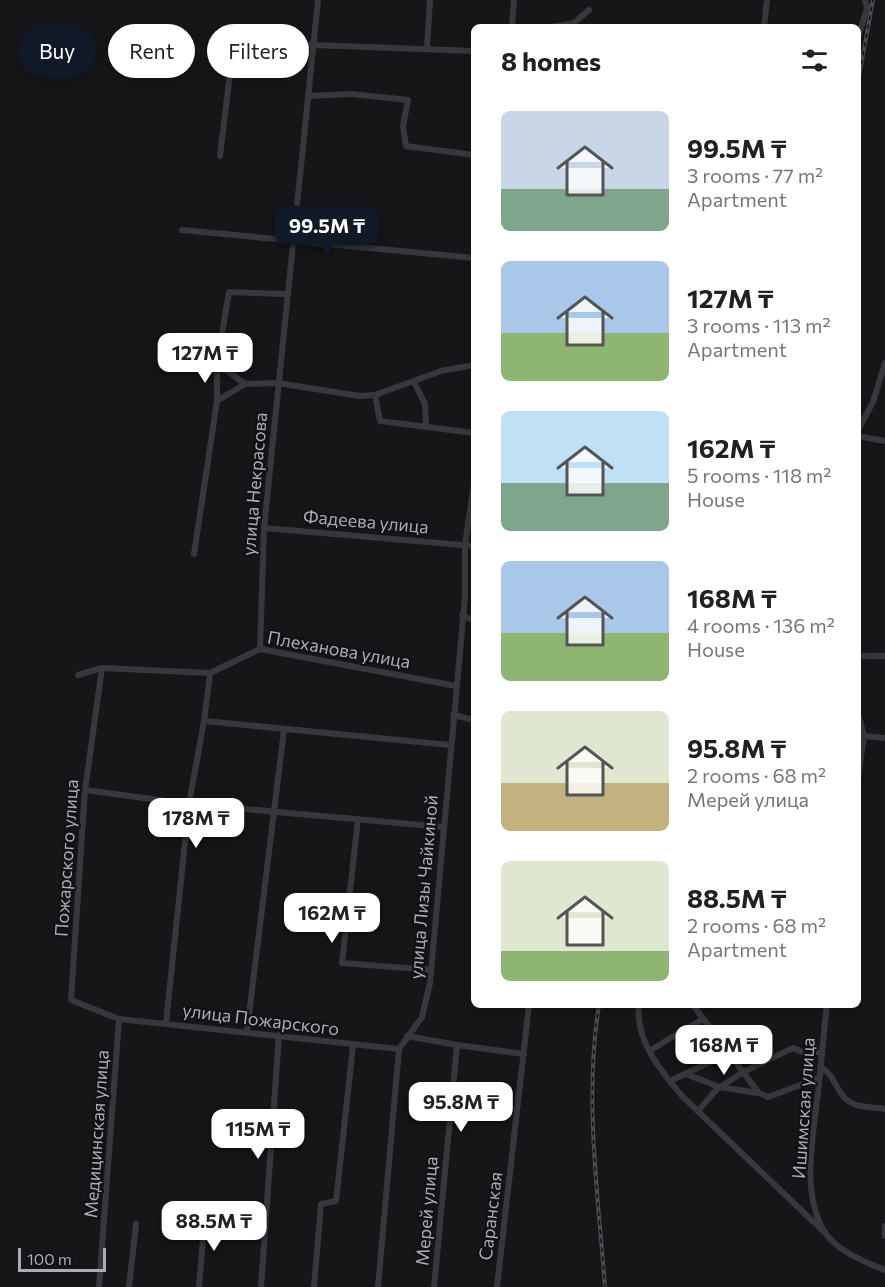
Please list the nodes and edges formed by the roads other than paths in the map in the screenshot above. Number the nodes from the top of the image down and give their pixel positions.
1 (318, 0) edge
2 (430, 0) edge
3 (514, 0) edge
4 (767, 0) edge
5 (865, 0) edge
6 (589, 10) dead end
7 (512, 24) edge
8 (568, 24) edge
9 (764, 24) edge
10 (861, 28) edge
11 (313, 45) junction
12 (427, 48) junction
13 (471, 51) edge
14 (308, 96) junction
15 (471, 155) edge
16 (220, 156) dead end
17 (182, 230) dead end
18 (293, 242) junction
19 (471, 258) edge
20 (286, 294) junction
21 (217, 363) junction
22 (885, 363) edge
23 (471, 365) edge
24 (414, 382) junction
25 (277, 383) junction
26 (245, 384) junction
27 (375, 395) junction
28 (217, 401) junction
29 (861, 424) edge
30 (426, 425) junction
31 (471, 432) edge
32 (861, 437) edge
33 (885, 441) edge
34 (471, 504) edge
35 (264, 528) junction
36 (465, 545) junction
37 (471, 546) edge
38 (194, 554) dead end
39 (462, 616) junction
40 (471, 619) edge
41 (260, 649) junction
42 (861, 656) edge
43 (885, 656) edge
44 (102, 668) junction
45 (210, 673) junction
46 (78, 675) dead end
47 (456, 686) junction
48 (453, 715) junction
49 (471, 719) edge
50 (204, 722) junction
51 (861, 724) edge
52 (284, 730) junction
53 (864, 736) junction
54 (885, 738) edge
55 (450, 745) junction
56 (861, 757) edge
57 (85, 790) junction
58 (189, 804) junction
59 (275, 810) junction
60 (358, 819) junction
61 (443, 827) junction
62 (431, 970) junction
63 (529, 1008) edge
64 (639, 1008) edge
65 (695, 1008) edge
66 (827, 1008) edge
67 (703, 1018) junction
68 (119, 1019) junction
69 (166, 1023) junction
70 (247, 1031) junction
71 (279, 1035) junction
72 (407, 1036) junction
73 (457, 1045) junction
74 (353, 1046) junction
75 (399, 1049) junction
76 (649, 1051) junction
77 (822, 1052) junction
78 (729, 1053) junction
79 (524, 1054) junction
80 (820, 1067) junction
81 (743, 1071) junction
82 (686, 1074) junction
83 (819, 1078) junction
84 (670, 1081) junction
85 (719, 1087) junction
86 (759, 1093) junction
87 (885, 1109) edge
88 (698, 1111) junction
89 (205, 1216) dead end
90 (136, 1224) dead end
91 (885, 1226) edge
92 (825, 1233) junction
93 (885, 1236) edge
94 (885, 1270) edge
95 (99, 1287) edge
96 (129, 1287) edge
97 (199, 1287) edge
98 (261, 1287) edge
99 (314, 1287) edge
100 (378, 1287) edge
101 (434, 1287) edge
102 (497, 1287) edge

1 - 11 street, улица Некрасова
2 - 12 street
3 - 7 street
4 - 9 street
5 - 10 street
6 - 8 street
11 - 12 street
11 - 14 street, улица Некрасова
11 - 16 street
12 - 13 street
14 - 15 street
14 - 18 street, улица Некрасова
17 - 18 street
18 - 19 street
18 - 20 street, улица Некрасова
20 - 21 street
20 - 25 street, улица Некрасова
21 - 26 street
21 - 28 street
22 - 29 street
23 - 24 street
24 - 27 street
24 - 30 street
25 - 26 street
25 - 27 street
25 - 35 street, улица Некрасова
26 - 28 street
27 - 30 street
28 - 38 street
30 - 31 street
32 - 33 street
34 - 36 street, улица Лизы Чайкиной
35 - 36 street, Фадеева улица
35 - 41 street, улица Некрасова
36 - 37 street, Фадеева улица
36 - 39 street, улица Лизы Чайкиной
39 - 40 street
39 - 47 street, улица Лизы Чайкиной
41 - 45 street, Плеханова улица
41 - 47 street, Плеханова улица
42 - 43 street
44 - 45 street, Плеханова улица
44 - 46 street, Плеханова улица
44 - 57 street, Пожарского улица
45 - 50 street
47 - 48 street, улица Лизы Чайкиной
48 - 49 street
48 - 55 street, улица Лизы Чайкиной
50 - 52 street
50 - 58 street
51 - 53 street
52 - 55 street
52 - 59 street
53 - 54 street
53 - 56 street
55 - 61 street, улица Лизы Чайкиной
57 - 58 street
57 - 68 street, Пожарского улица
58 - 59 street
58 - 69 street
59 - 60 street
59 - 70 street
60 - 61 street
60 - 62 street
61 - 62 street, улица Лизы Чайкиной
62 - 72 street, улица Лизы Чайкиной
63 - 79 street, Саранская
64 - 76 street
65 - 67 street
66 - 77 street, Ишимская улица
67 - 76 street
67 - 78 street
68 - 69 street, улица Пожарского
68 - 95 street, Медицинская улица
69 - 70 street, улица Пожарского
70 - 71 street, улица Пожарского
71 - 74 street, улица Пожарского
71 - 98 street
72 - 73 street
72 - 75 street, улица Лизы Чайкиной
73 - 79 street
73 - 101 street, Мерей улица
74 - 75 street, улица Пожарского
74 - 99 street
75 - 100 street, улица Лизы Чайкиной
76 - 84 street
77 - 80 street, Ишимская улица
77 - 81 street
78 - 81 street
78 - 82 street
79 - 102 street, Саранская
80 - 83 street, Ишимская улица
80 - 87 street
81 - 85 street
81 - 86 street
82 - 84 street
82 - 85 street
83 - 86 street
83 - 92 street, Ишимская улица
84 - 88 street
85 - 86 street
85 - 88 street
88 - 92 street
89 - 97 street
90 - 96 street
91 - 93 street
92 - 94 street, Ишимская улица

